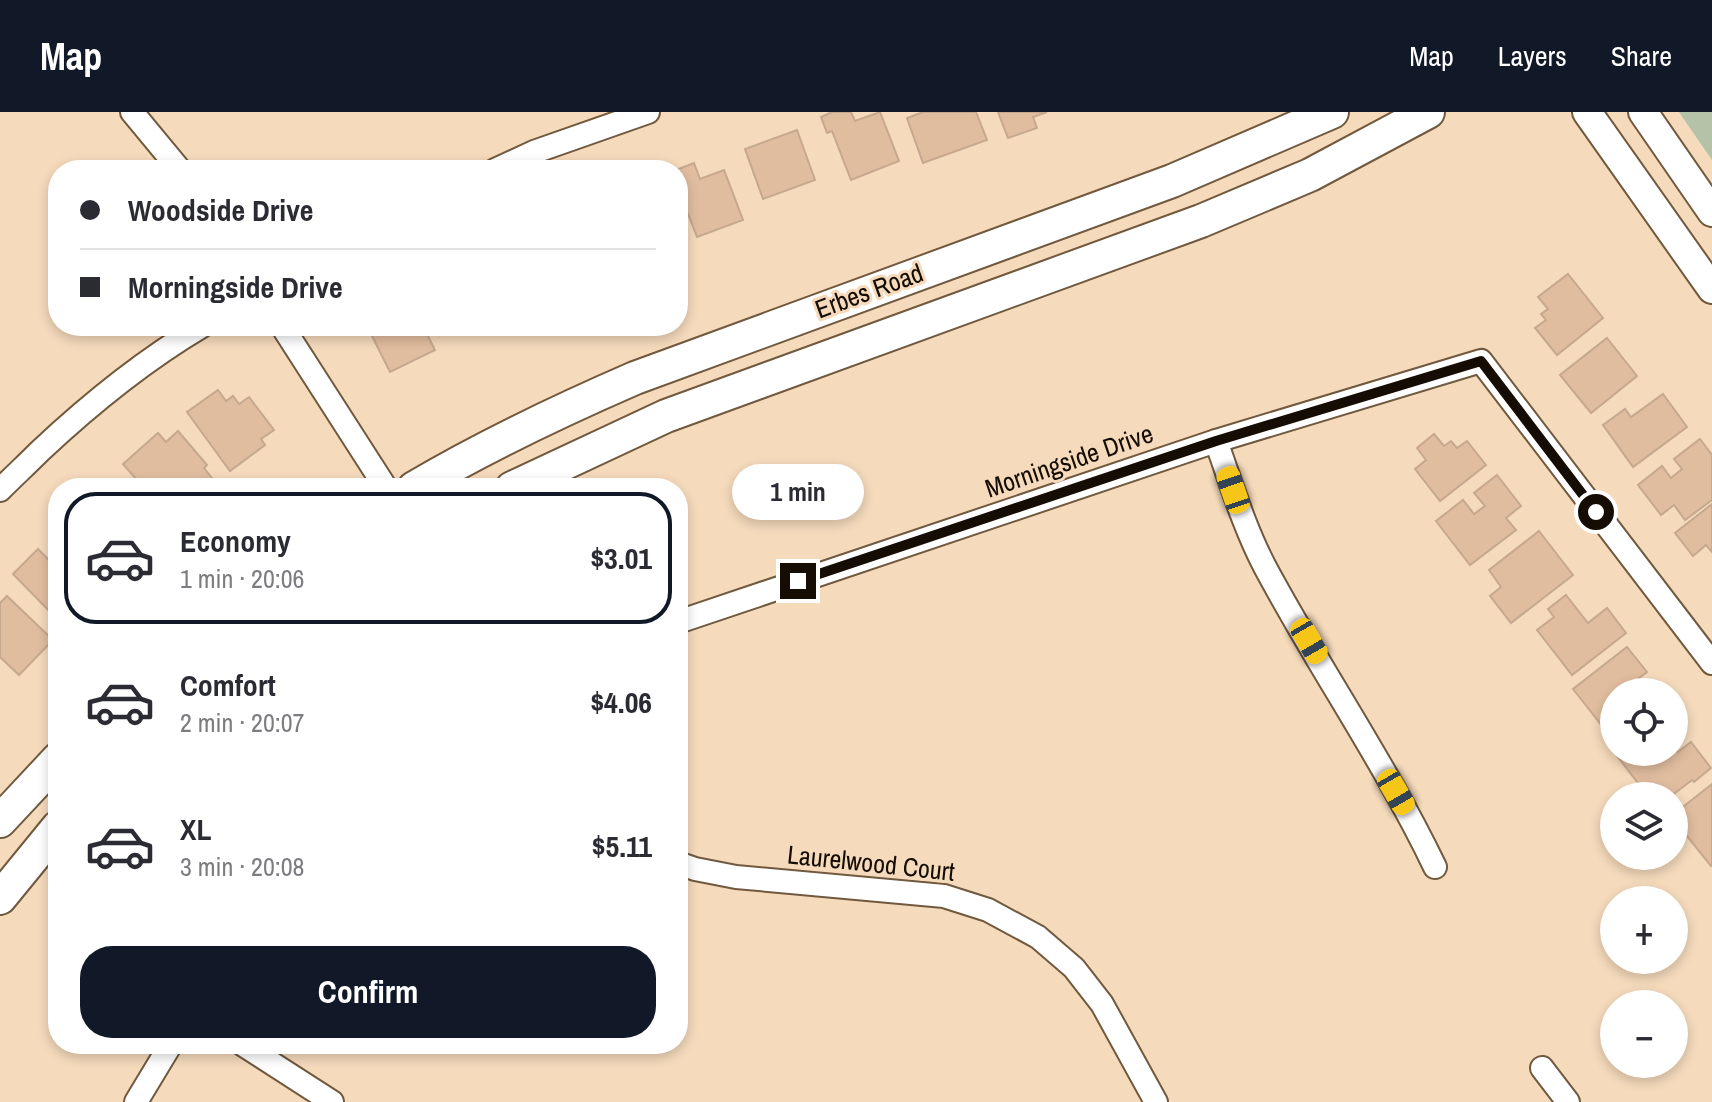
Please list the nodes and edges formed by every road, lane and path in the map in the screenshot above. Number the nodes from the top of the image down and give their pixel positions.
1 (132, 112) edge
2 (648, 112) edge
3 (1332, 112) edge
4 (1428, 112) edge
5 (1587, 112) edge
6 (1643, 112) edge
7 (172, 160) edge
8 (517, 160) edge
9 (1712, 212) edge
10 (1712, 289) edge
11 (185, 336) edge
12 (288, 336) edge
13 (1216, 441) junction
14 (380, 478) edge
15 (432, 478) edge
16 (533, 478) edge
17 (1, 487) edge
18 (688, 619) edge
19 (1712, 663) edge
20 (48, 770) edge
21 (0, 821) edge
22 (48, 839) edge
23 (688, 867) edge
24 (1435, 867) dead end
25 (0, 898) edge
26 (165, 1054) edge
27 (258, 1054) edge
28 (1542, 1068) dead end
29 (136, 1102) edge
30 (332, 1102) edge
31 (1156, 1102) edge
32 (1568, 1102) edge

1 - 7 street
2 - 8 street
3 - 15 main road, Erbes Road
4 - 16 main road, Erbes Road
5 - 10 street
6 - 9 street
11 - 17 street
12 - 14 street
13 - 18 street, Morningside Drive
13 - 19 street, Morningside Drive
13 - 24 street
20 - 21 main road
22 - 25 main road
23 - 31 street, Laurelwood Court
26 - 29 street
27 - 30 street
28 - 32 street

